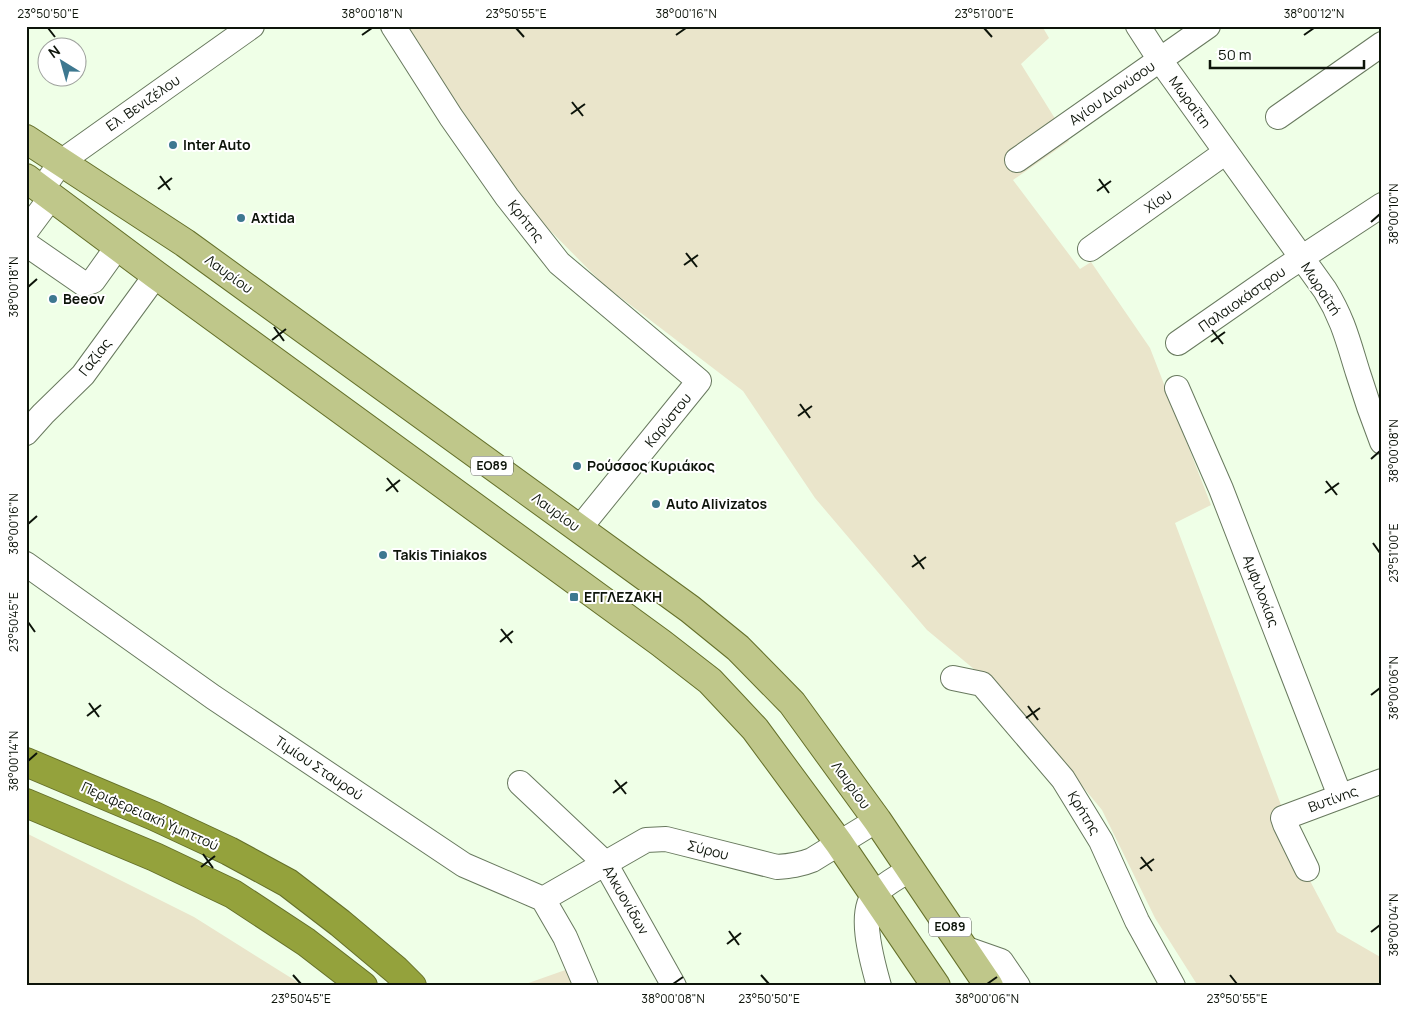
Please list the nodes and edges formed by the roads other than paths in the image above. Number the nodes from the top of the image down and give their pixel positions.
1 (252, 26) edge
2 (393, 26) edge
3 (1138, 26) edge
4 (1208, 26) edge
5 (1382, 44) edge
6 (1160, 60) junction
7 (1278, 117) dead end
8 (26, 139) edge
9 (1226, 152) junction
10 (1017, 160) dead end
11 (62, 161) junction
12 (40, 188) edge
13 (1382, 205) edge
14 (26, 231) edge
15 (26, 244) edge
16 (118, 246) junction
17 (1090, 249) dead end
18 (1301, 258) junction
19 (156, 275) junction
20 (1178, 343) dead end
21 (699, 381) joint
22 (1177, 388) dead end
23 (26, 433) edge
24 (1382, 442) edge
25 (579, 528) junction
26 (26, 564) edge
27 (953, 678) dead end
28 (26, 762) edge
29 (520, 783) dead end
30 (1379, 787) edge
31 (1340, 796) junction
32 (26, 803) edge
33 (876, 820) junction
34 (839, 843) junction
35 (605, 863) junction
36 (910, 869) junction
37 (1307, 869) dead end
38 (874, 894) junction
39 (543, 899) junction
40 (964, 948) junction
41 (363, 986) edge
42 (412, 986) edge
43 (586, 986) edge
44 (674, 986) edge
45 (879, 986) edge
46 (936, 986) edge
47 (989, 986) edge
48 (1018, 986) edge
49 (1173, 986) edge

1 - 11 street, Ελ. Βενιζέλου
2 - 21 street, Κρήτης
3 - 6 street, Μωραΐτη
4 - 6 street, Αγίου Διονύσου
5 - 7 street
6 - 9 street, Μωραΐτη
6 - 10 street, Αγίου Διονύσου
8 - 11 main road, Λαυρίου / ΕΟ89
9 - 17 street, Χίου
9 - 18 street, Μωραΐτή
11 - 12 street, Ελ. Βενιζέλου
11 - 25 main road, Λαυρίου / ΕΟ89
12 - 14 street, Ελ. Βενιζέλου
12 - 16 main road
13 - 18 street, Παλαιοκάστρου
15 - 16 street
16 - 19 main road
18 - 20 street, Παλαιοκάστρου
18 - 24 street, Μωραΐτή
19 - 23 street, Γαζίας
19 - 34 main road
21 - 25 street, Καρύστου
22 - 31 street, Αμφιλοχίας
25 - 33 main road, Λαυρίου / ΕΟ89
26 - 39 street, Τιμίου Σταυρού
27 - 49 street, Κρήτης
28 - 42 highway, Περιφερειακή Υμηττού
29 - 35 street, Αλκυονίδων
30 - 31 street, Βυτίνης
31 - 37 street, Βυτίνης
32 - 41 highway
33 - 34 street, Σύρου
33 - 36 main road, Λαυρίου / ΕΟ89
34 - 35 street, Σύρου
34 - 38 main road
35 - 39 street, Σύρου
35 - 44 street, Αλκυονίδων
36 - 38 street
36 - 40 main road, Λαυρίου / ΕΟ89
38 - 45 street
38 - 46 main road
39 - 43 street
40 - 47 main road, Λαυρίου / ΕΟ89
40 - 48 street

